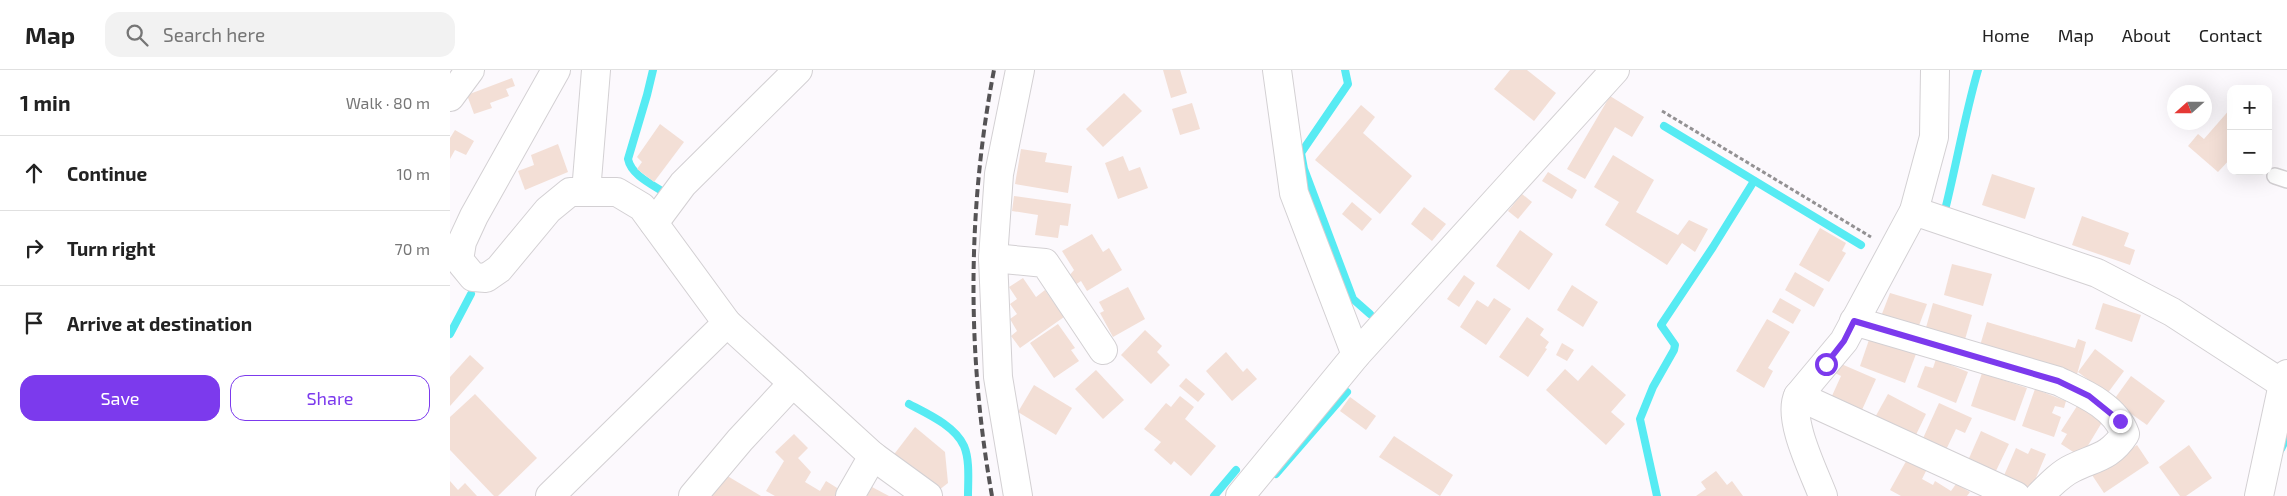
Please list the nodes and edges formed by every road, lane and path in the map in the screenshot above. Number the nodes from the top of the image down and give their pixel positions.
1 (470, 70) edge
2 (556, 70) edge
3 (596, 70) edge
4 (798, 70) edge
5 (1020, 70) edge
6 (1277, 70) edge
7 (1935, 70) edge
8 (1604, 74) edge
9 (450, 97) edge
10 (1662, 111) dead end
11 (586, 192) junction
12 (1914, 211) junction
13 (654, 223) junction
14 (1874, 239) dead end
15 (993, 258) junction
16 (1854, 321) junction
17 (727, 323) junction
18 (1103, 350) dead end
19 (1356, 355) junction
20 (2285, 379) edge
21 (793, 383) junction
22 (1798, 396) junction
23 (873, 456) junction
24 (550, 496) edge
25 (693, 496) edge
26 (850, 496) edge
27 (928, 496) edge
28 (1018, 496) edge
29 (1240, 496) edge
30 (1823, 496) edge
31 (2016, 496) edge
32 (2039, 496) edge
33 (2259, 496) edge

1 - 9 street
2 - 11 street
3 - 11 street
4 - 13 street
5 - 15 street
6 - 19 street
7 - 12 street
8 - 19 street
10 - 14 path
11 - 13 street
12 - 16 street
12 - 20 street
13 - 17 street
15 - 18 street
15 - 28 street
16 - 22 street
16 - 32 street
17 - 21 street
17 - 24 street
19 - 29 street
20 - 33 street
21 - 23 street
21 - 25 street
22 - 30 street
22 - 31 street
23 - 26 street
23 - 27 street

